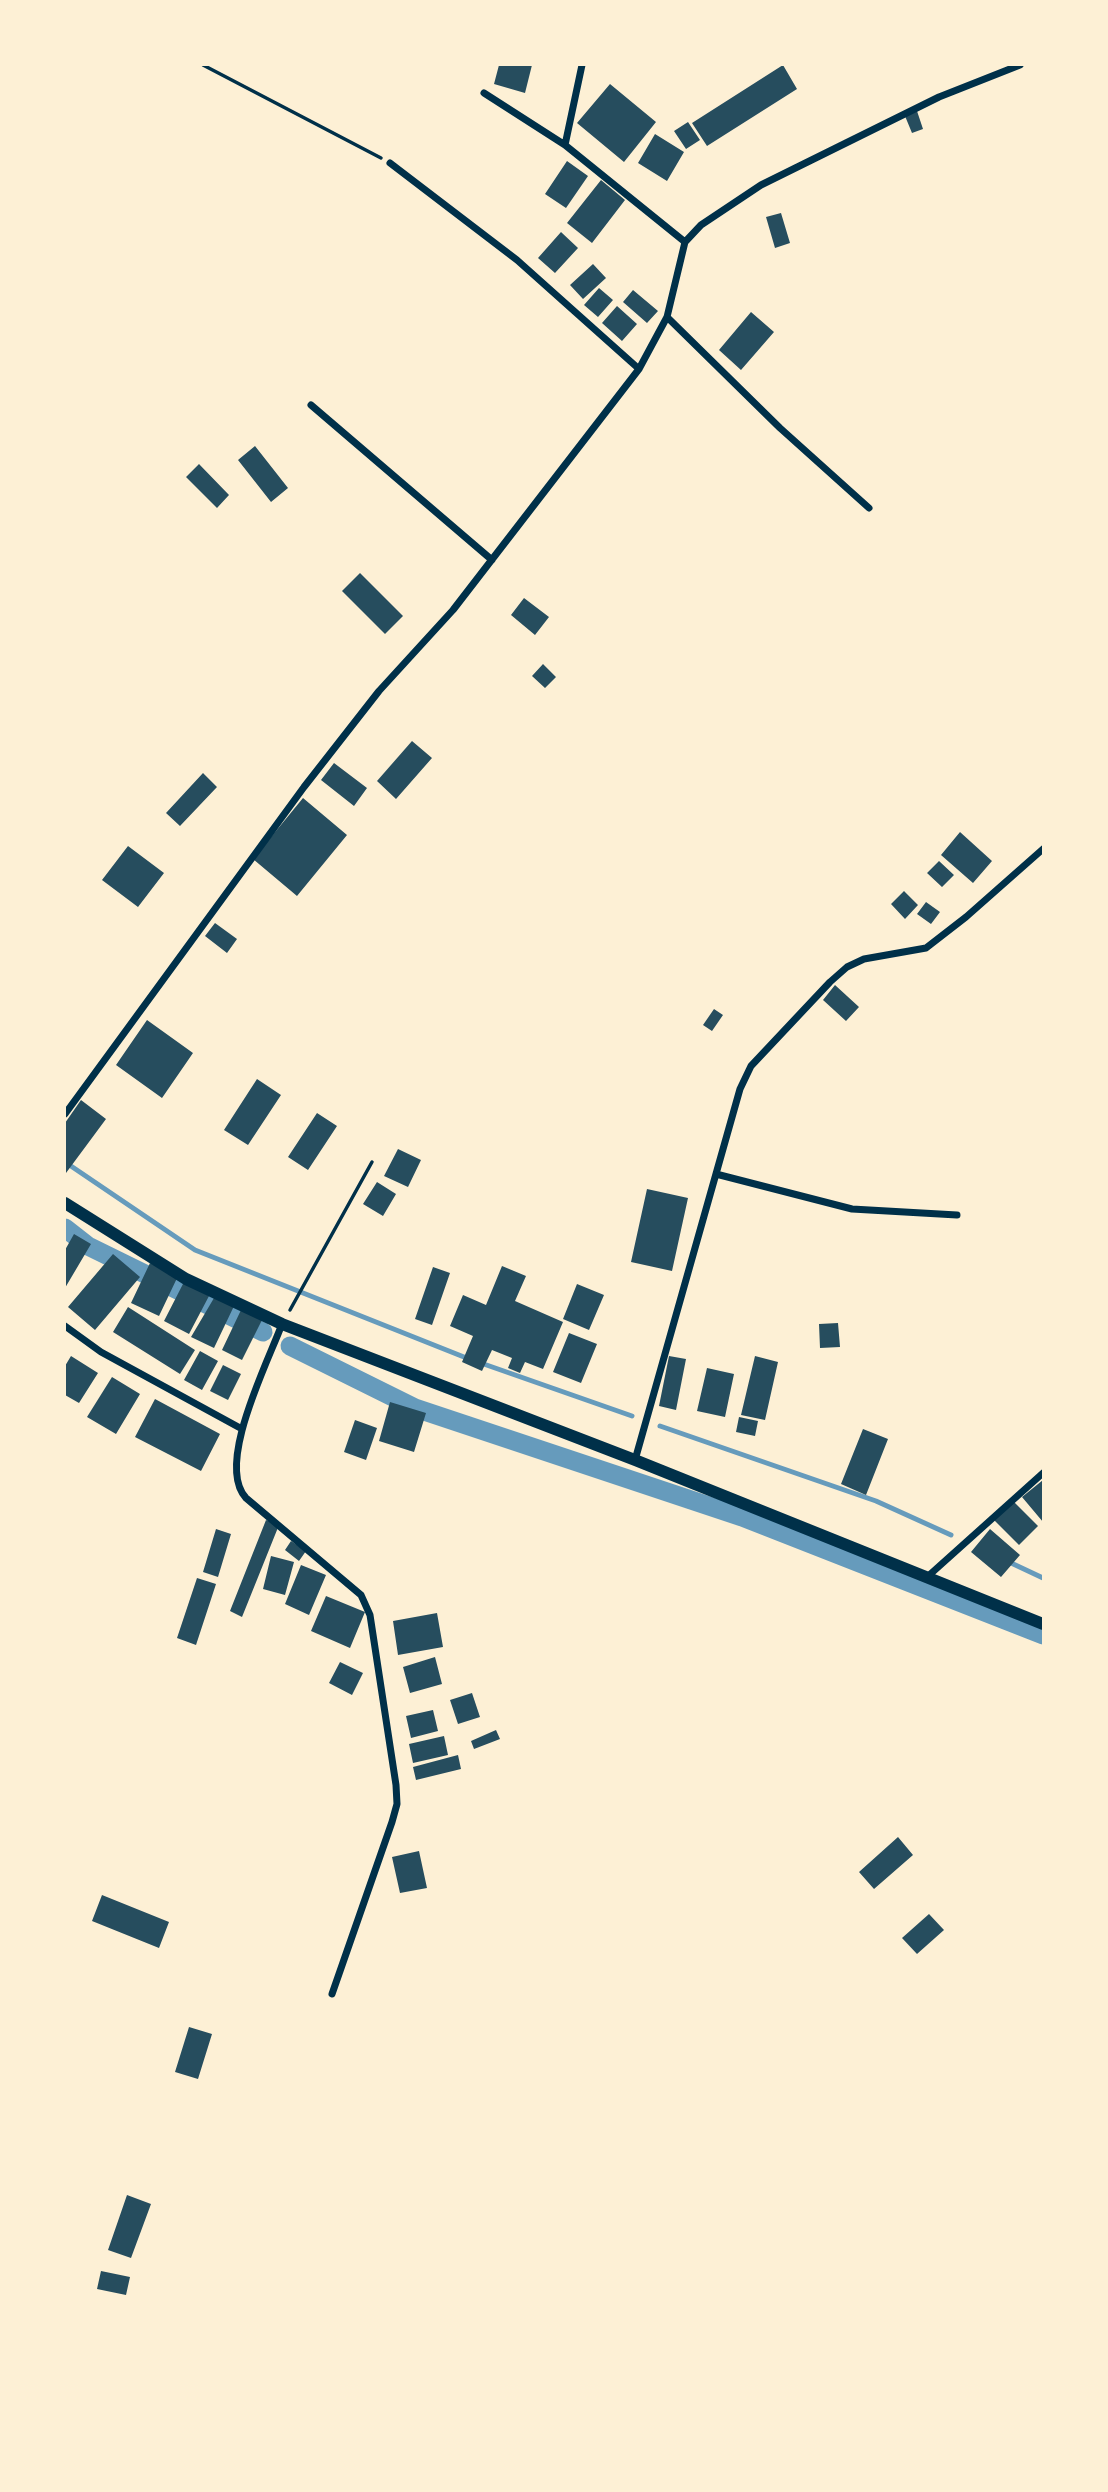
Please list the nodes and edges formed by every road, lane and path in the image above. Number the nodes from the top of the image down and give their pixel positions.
1 (203, 65) edge
2 (582, 65) edge
3 (1020, 65) edge
4 (484, 93) dead end
5 (565, 145) junction
6 (390, 163) joint
7 (685, 242) junction
8 (667, 317) junction
9 (639, 369) junction
10 (311, 405) dead end
11 (869, 508) dead end
12 (492, 560) junction
13 (1043, 849) edge
14 (65, 1114) edge
15 (372, 1162) dead end
16 (716, 1174) junction
17 (65, 1203) edge
18 (957, 1214) dead end
19 (282, 1324) junction
20 (65, 1326) edge
21 (242, 1429) junction
22 (635, 1460) junction
23 (1043, 1473) edge
24 (926, 1578) junction
25 (1043, 1624) edge
26 (332, 1994) dead end

1 - 6 path
2 - 5 street
3 - 7 street
4 - 5 street
5 - 7 street
6 - 9 street
7 - 8 street
8 - 9 street
8 - 11 street
9 - 12 street
10 - 12 street
12 - 14 street
13 - 16 street
15 - 19 path
16 - 18 street
16 - 22 street
17 - 19 street
19 - 21 street
19 - 22 street
20 - 21 street
21 - 26 street
22 - 24 street
23 - 24 street
24 - 25 street

